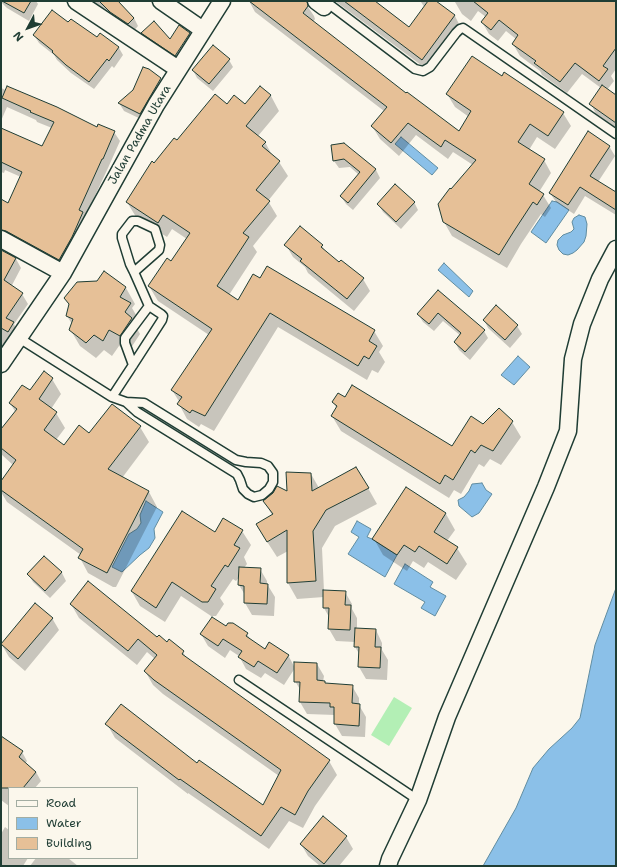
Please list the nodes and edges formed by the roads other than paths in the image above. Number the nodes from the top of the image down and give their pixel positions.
1 (76, 1) edge
2 (161, 1) edge
3 (222, 1) edge
4 (322, 3) edge
5 (203, 30) junction
6 (178, 69) junction
7 (616, 134) edge
8 (1, 239) edge
9 (616, 249) edge
10 (134, 272) junction
11 (63, 273) junction
12 (148, 306) junction
13 (19, 338) junction
14 (2, 360) edge
15 (133, 366) junction
16 (112, 396) junction
17 (126, 402) junction
18 (239, 680) dead end
19 (418, 800) junction
20 (388, 866) edge

1 - 6 street
2 - 5 street
3 - 5 street, Jalan Padma Utara
4 - 7 lane
5 - 6 street, Jalan Padma Utara
6 - 11 street, Jalan Padma Utara
8 - 11 street
9 - 19 street
10 - 10 lane
10 - 12 lane
11 - 13 street, Jalan Padma Utara
12 - 15 lane
12 - 15 lane
13 - 14 street, Jalan Padma Utara
13 - 16 lane
15 - 16 lane
16 - 17 lane
17 - 17 lane
18 - 19 lane
19 - 20 street

